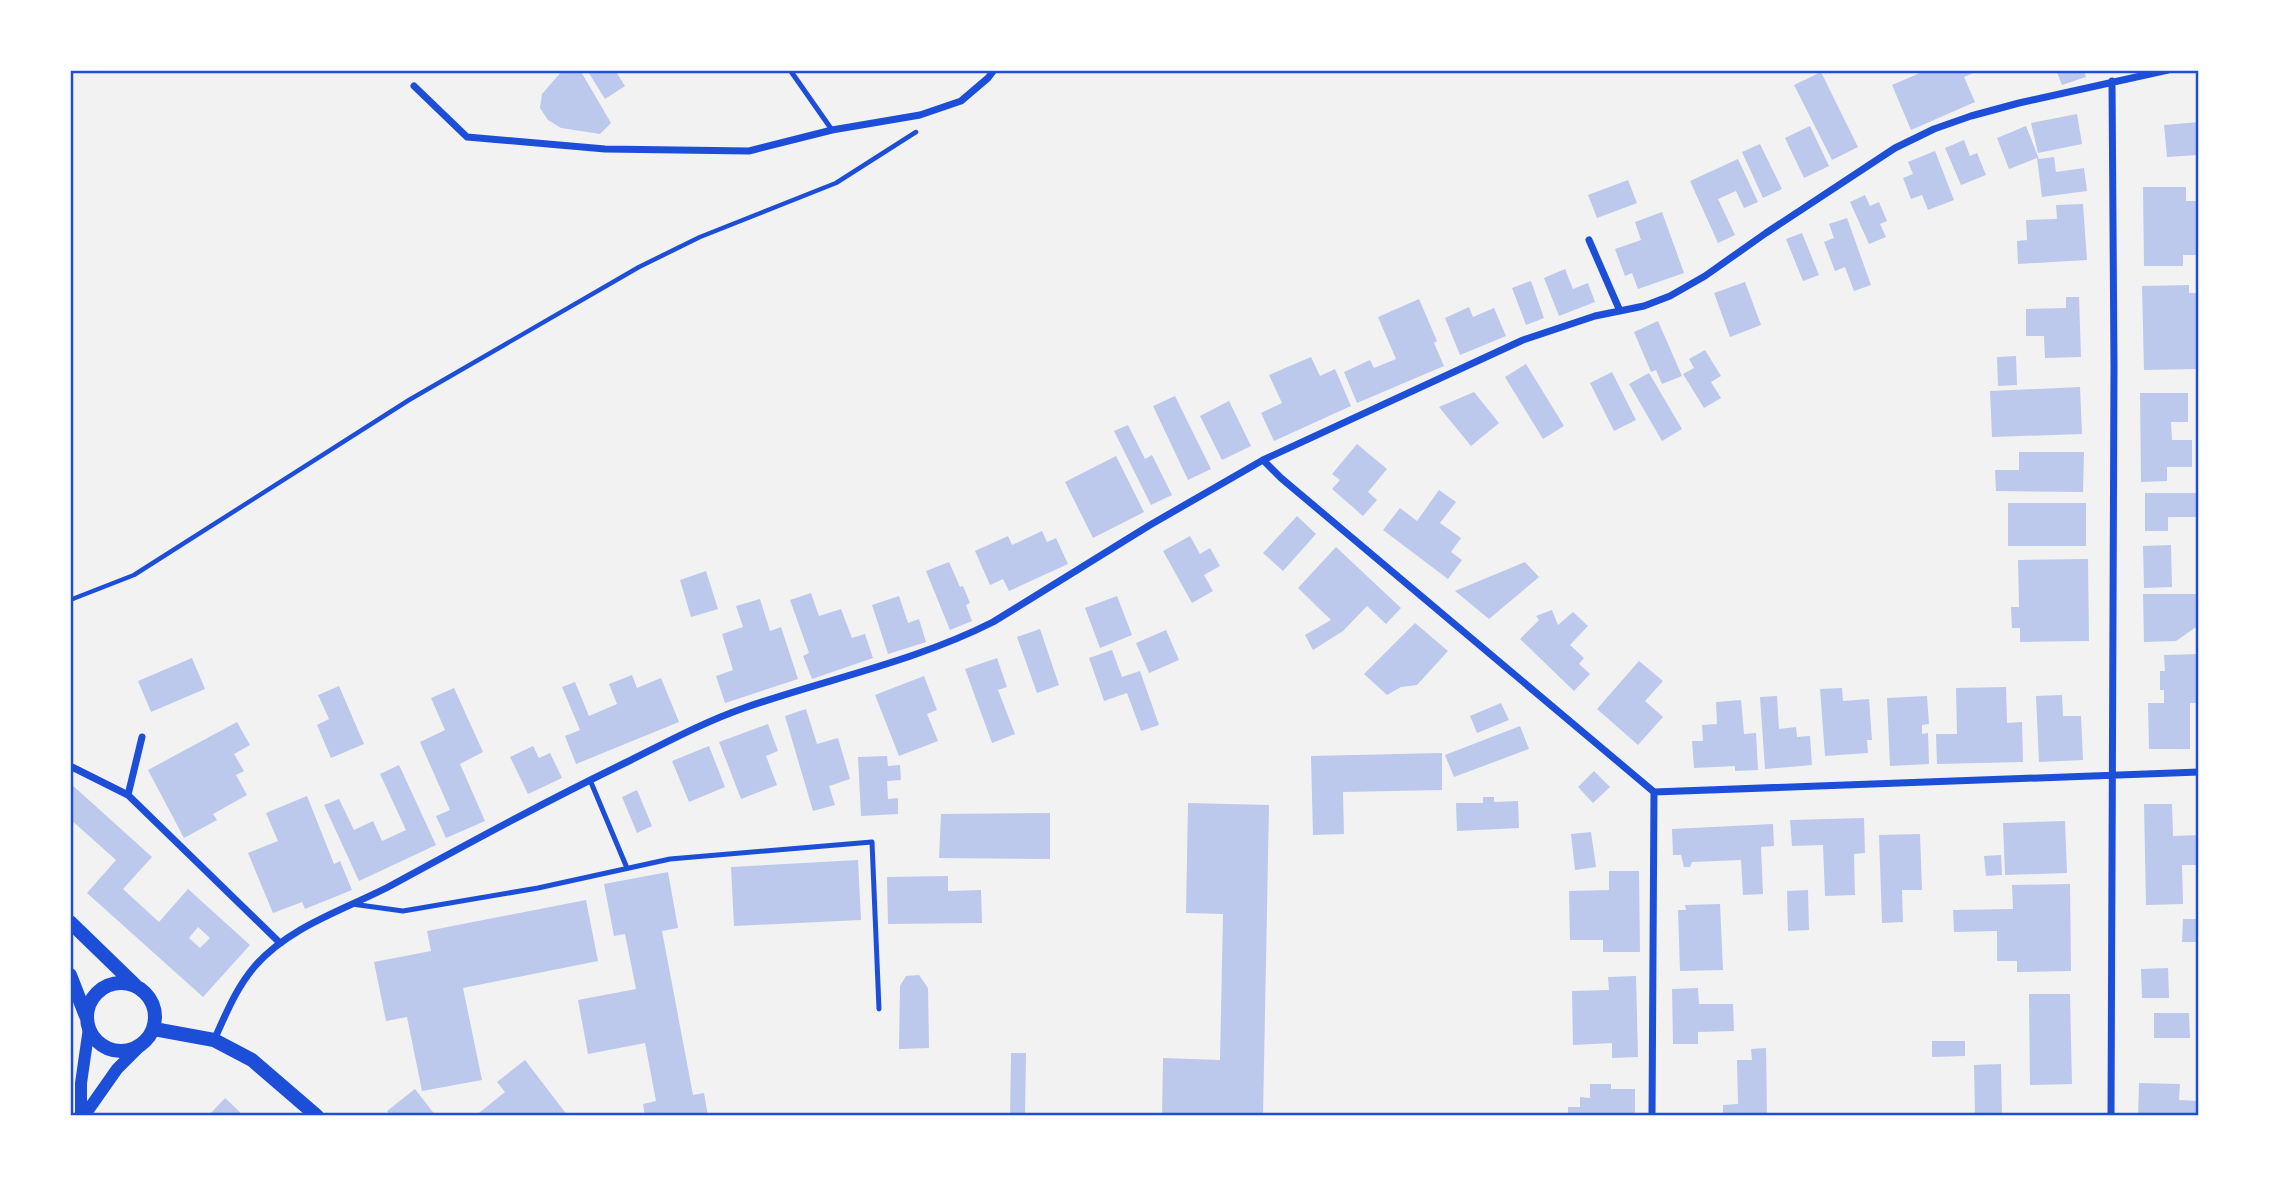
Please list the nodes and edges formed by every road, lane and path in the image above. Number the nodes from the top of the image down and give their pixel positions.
1 (790, 70) edge
2 (994, 70) edge
3 (2168, 70) edge
4 (2112, 81) junction
5 (414, 86) dead end
6 (832, 130) junction
7 (916, 131) dead end
8 (1589, 240) dead end
9 (1620, 311) junction
10 (1263, 460) junction
11 (70, 600) edge
12 (142, 737) dead end
13 (70, 766) edge
14 (2199, 772) edge
15 (2113, 774) junction
16 (590, 780) junction
17 (1654, 792) junction
18 (128, 794) junction
19 (627, 868) junction
20 (352, 904) junction
21 (70, 922) edge
22 (280, 943) junction
23 (70, 975) edge
24 (136, 986) junction
25 (879, 1009) dead end
26 (88, 1024) junction
27 (154, 1029) junction
28 (214, 1040) junction
29 (140, 1046) junction
30 (83, 1116) edge
31 (317, 1116) edge
32 (1652, 1116) edge
33 (2111, 1116) edge

1 - 6 lane
2 - 6 street
3 - 4 street
4 - 9 street
4 - 15 street
5 - 6 street
7 - 11 path
8 - 9 street
9 - 10 street
10 - 16 street
10 - 17 street
12 - 18 street
13 - 18 street
14 - 15 street
15 - 17 street
15 - 33 street
16 - 19 lane
16 - 20 street
17 - 32 street
18 - 22 street
19 - 20 lane
19 - 25 lane
20 - 22 street
21 - 24 main road
22 - 28 street
23 - 26 main road
24 - 26 main road
24 - 27 main road
26 - 29 main road
26 - 30 street
27 - 28 main road
27 - 29 main road
28 - 31 main road
29 - 30 street

